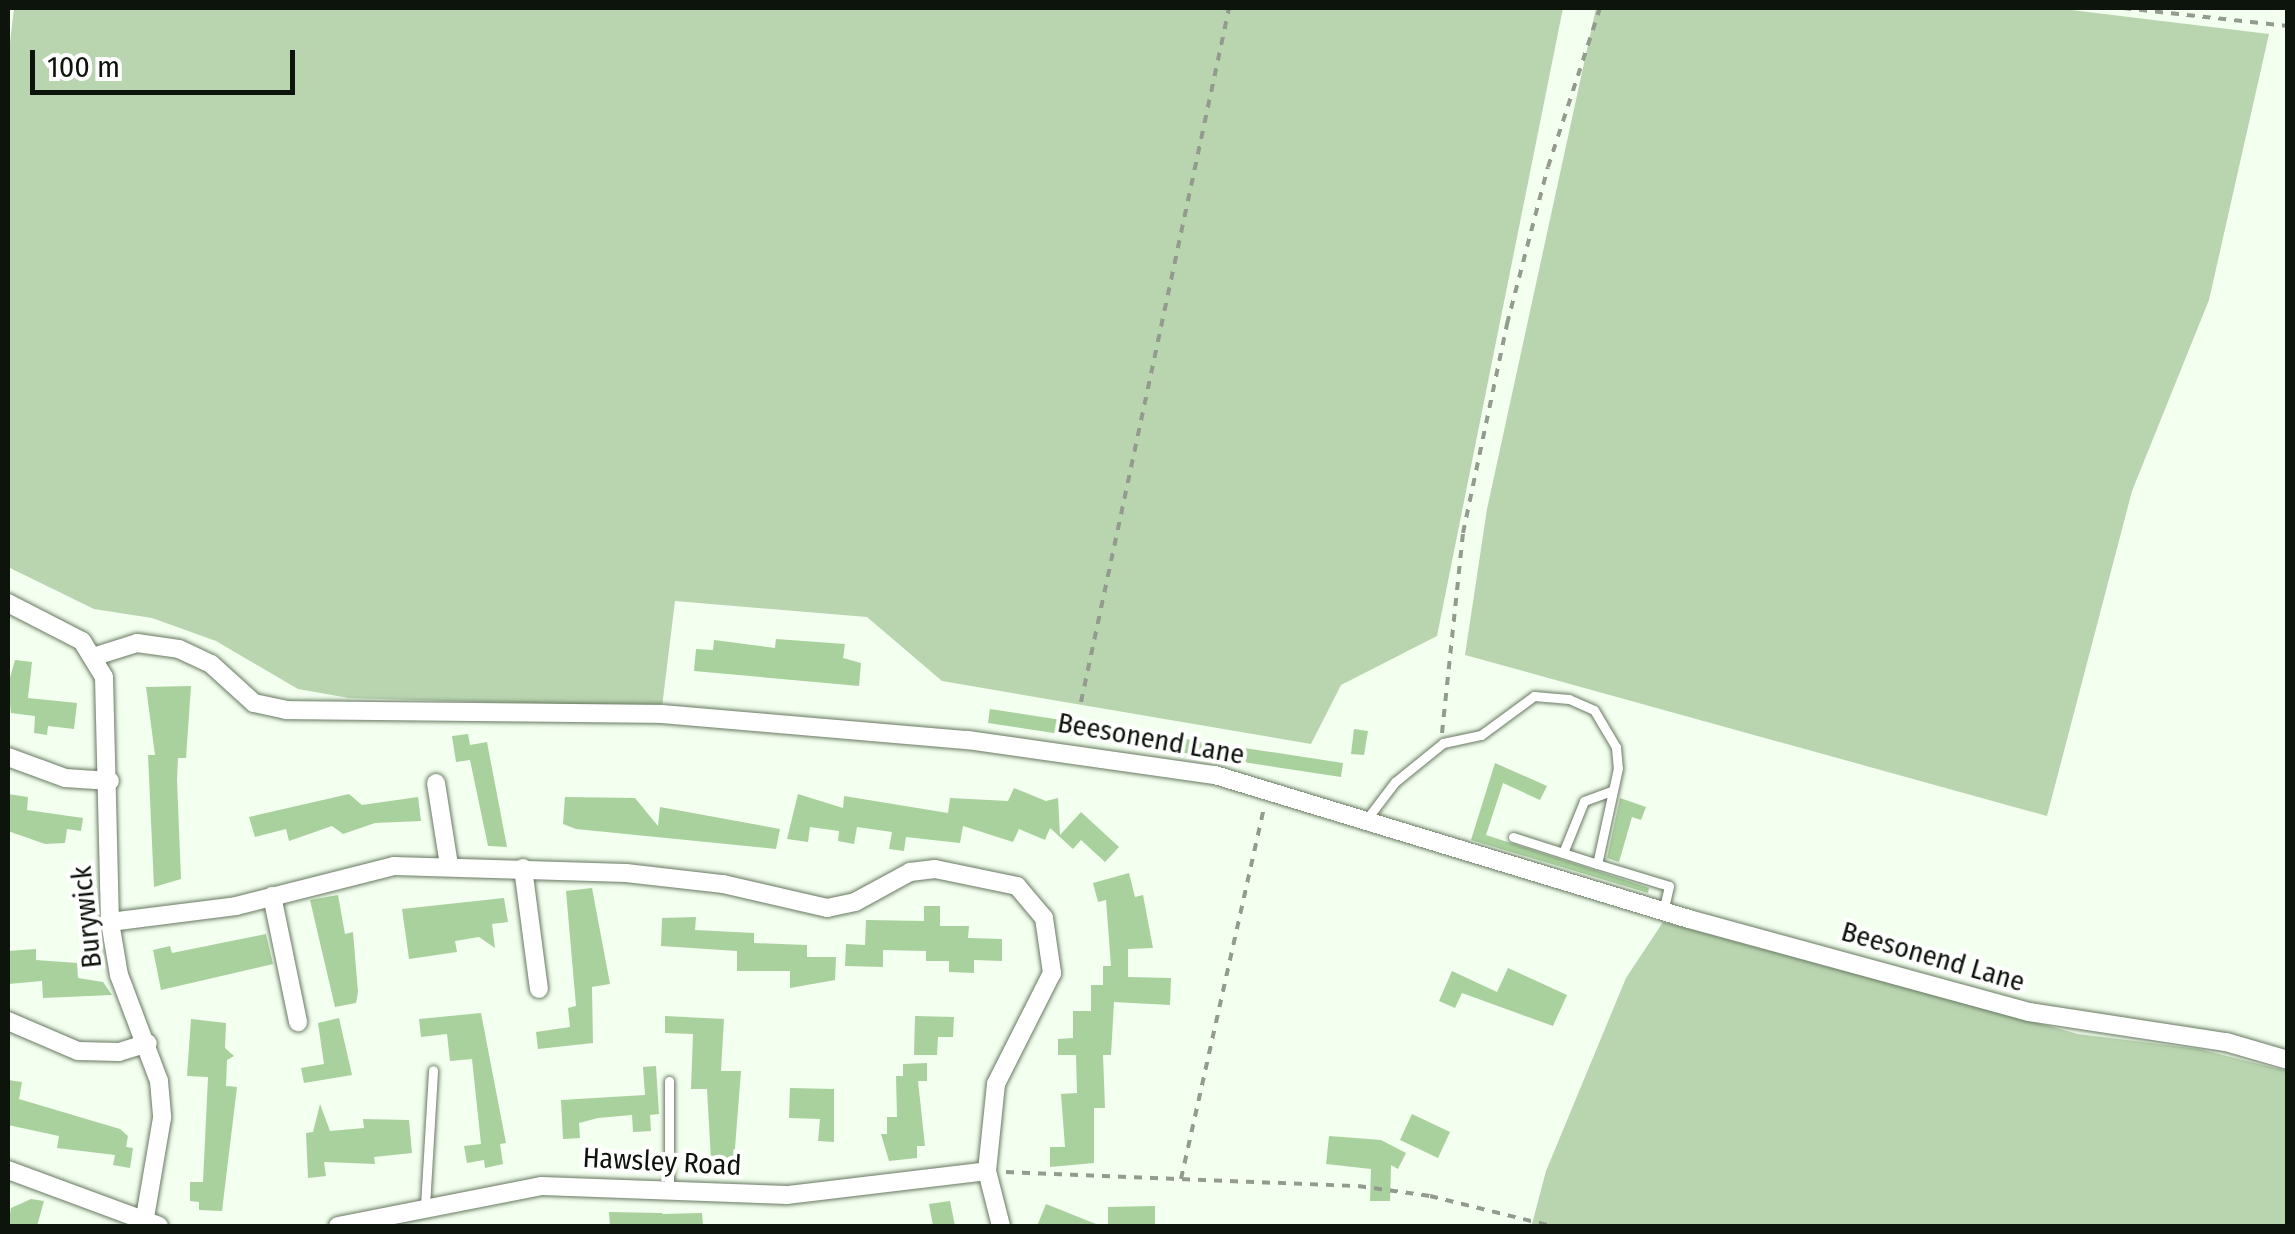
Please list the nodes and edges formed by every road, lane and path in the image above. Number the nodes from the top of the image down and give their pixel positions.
1 (1228, 8) edge
2 (1600, 8) edge
3 (2123, 8) edge
4 (2288, 26) edge
5 (8, 603) edge
6 (96, 656) junction
7 (1081, 702) dead end
8 (1442, 743) junction
9 (8, 757) edge
10 (110, 781) junction
11 (436, 783) dead end
12 (1268, 788) junction
13 (1611, 791) junction
14 (1365, 822) junction
15 (1513, 837) dead end
16 (1562, 853) junction
17 (449, 864) junction
18 (1597, 864) junction
19 (523, 868) junction
20 (272, 896) junction
21 (1663, 912) junction
22 (110, 922) junction
23 (539, 989) dead end
24 (8, 1021) edge
25 (298, 1022) dead end
26 (148, 1043) junction
27 (2288, 1060) edge
28 (433, 1070) dead end
29 (669, 1081) dead end
30 (8, 1170) edge
31 (986, 1171) junction
32 (1181, 1180) junction
33 (669, 1186) junction
34 (425, 1206) junction
35 (152, 1225) edge
36 (338, 1226) edge
37 (1000, 1226) edge
38 (1552, 1226) edge

1 - 7 path
2 - 8 path
3 - 4 path
5 - 6 street
6 - 10 street, Burywick
6 - 12 street, Beesonend Lane
8 - 13 lane
8 - 14 lane
9 - 10 street
10 - 22 street, Burywick
11 - 17 street
12 - 14 street, Beesonend Lane
12 - 32 path
13 - 16 lane
13 - 18 lane
14 - 21 street, Beesonend Lane
15 - 16 lane
16 - 18 lane
17 - 19 street
17 - 20 street
18 - 21 lane
19 - 23 street
19 - 31 street
20 - 22 street
20 - 25 street
21 - 27 street, Beesonend Lane
22 - 26 street, Burywick
24 - 26 street
26 - 35 street, Burywick
28 - 34 lane
29 - 33 lane
30 - 35 street
31 - 32 path
31 - 33 street, Hawsley Road
31 - 37 street
32 - 38 path
33 - 34 street, Hawsley Road
34 - 36 street, Hawsley Road

